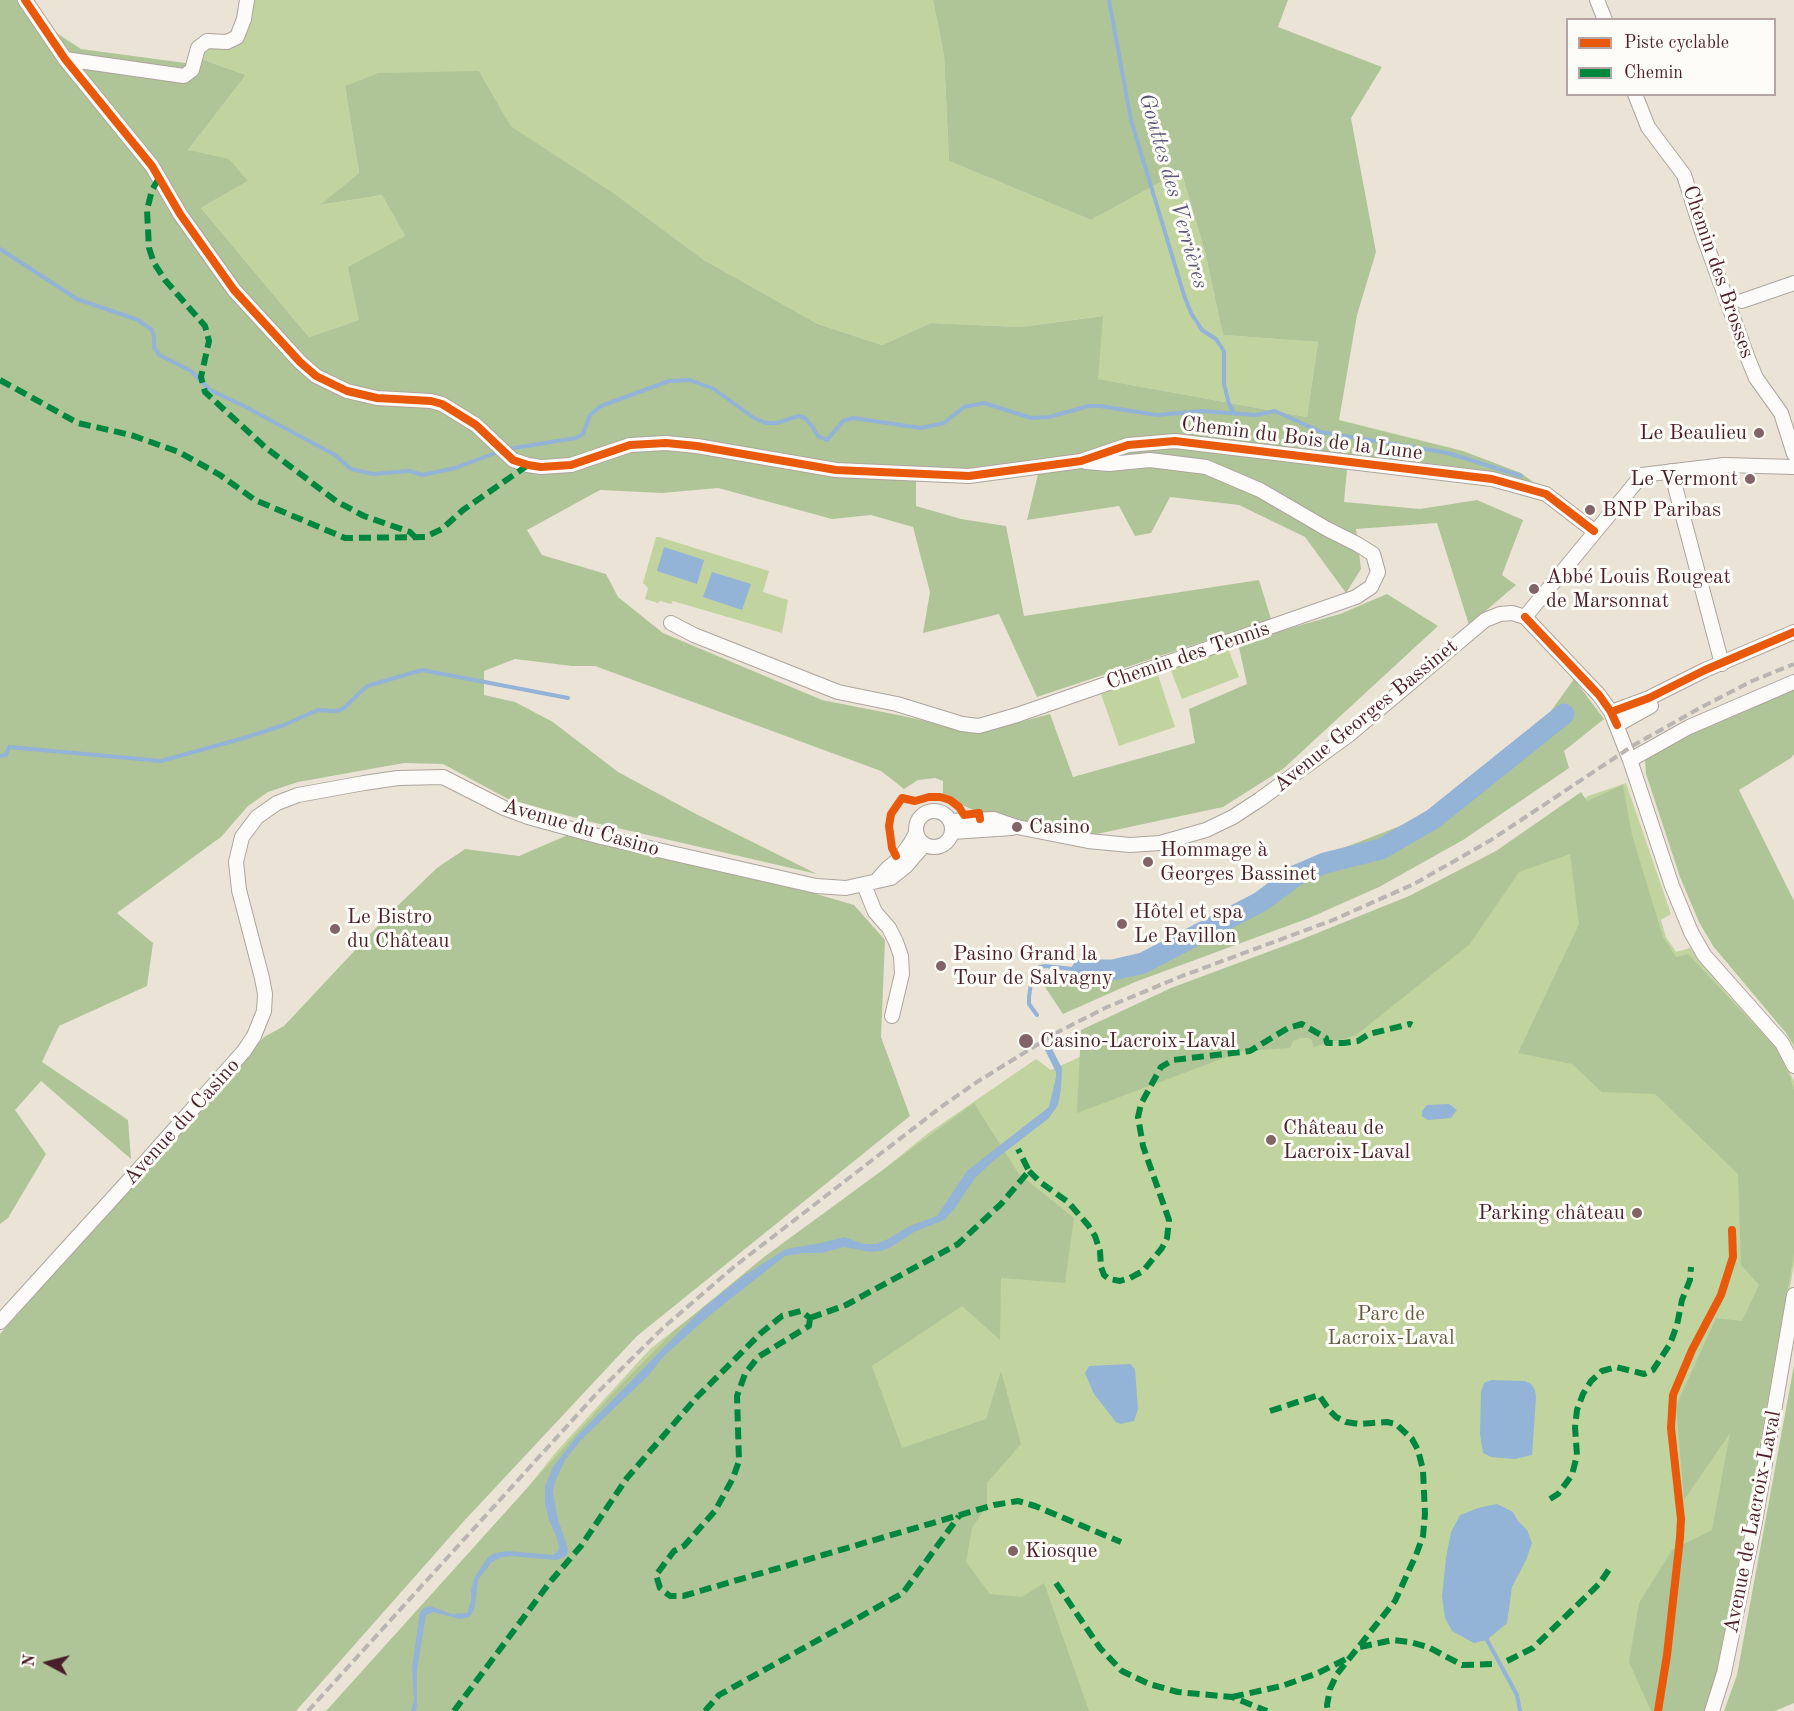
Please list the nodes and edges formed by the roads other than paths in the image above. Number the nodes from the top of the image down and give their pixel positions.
1 (25, 0) edge
2 (247, 0) edge
3 (1597, 0) edge
4 (1604, 18) edge
5 (65, 59) junction
6 (1636, 96) edge
7 (1794, 283) edge
8 (1742, 301) dead end
9 (1794, 454) edge
10 (1081, 462) junction
11 (1794, 467) edge
12 (1671, 471) junction
13 (1594, 531) junction
14 (1525, 617) junction
15 (671, 623) dead end
16 (1794, 632) edge
17 (1722, 664) junction
18 (1794, 682) edge
19 (1614, 718) junction
20 (1630, 760) junction
21 (951, 827) junction
22 (920, 839) junction
23 (864, 885) junction
24 (892, 1016) dead end
25 (1794, 1066) edge
26 (1794, 1296) edge
27 (0, 1322) edge
28 (1712, 1711) edge

1 - 5 street, Chemin du Bois de la Lune
2 - 5 street
3 - 4 street
5 - 10 street, Chemin du Bois de la Lune
6 - 9 street, Chemin des Brosses
7 - 8 street
10 - 13 street, Chemin du Bois de la Lune
10 - 15 street, Chemin des Tennis
11 - 12 street
12 - 13 street
12 - 17 street
13 - 14 street
14 - 19 street
14 - 21 street, Avenue Georges Bassinet
16 - 17 street
17 - 19 street
18 - 20 street
19 - 20 street
20 - 25 street
21 - 22 street
21 - 22 street
22 - 23 street, Avenue du Casino
23 - 24 street
23 - 27 street, Avenue du Casino
26 - 28 street, Avenue de Lacroix-Laval

